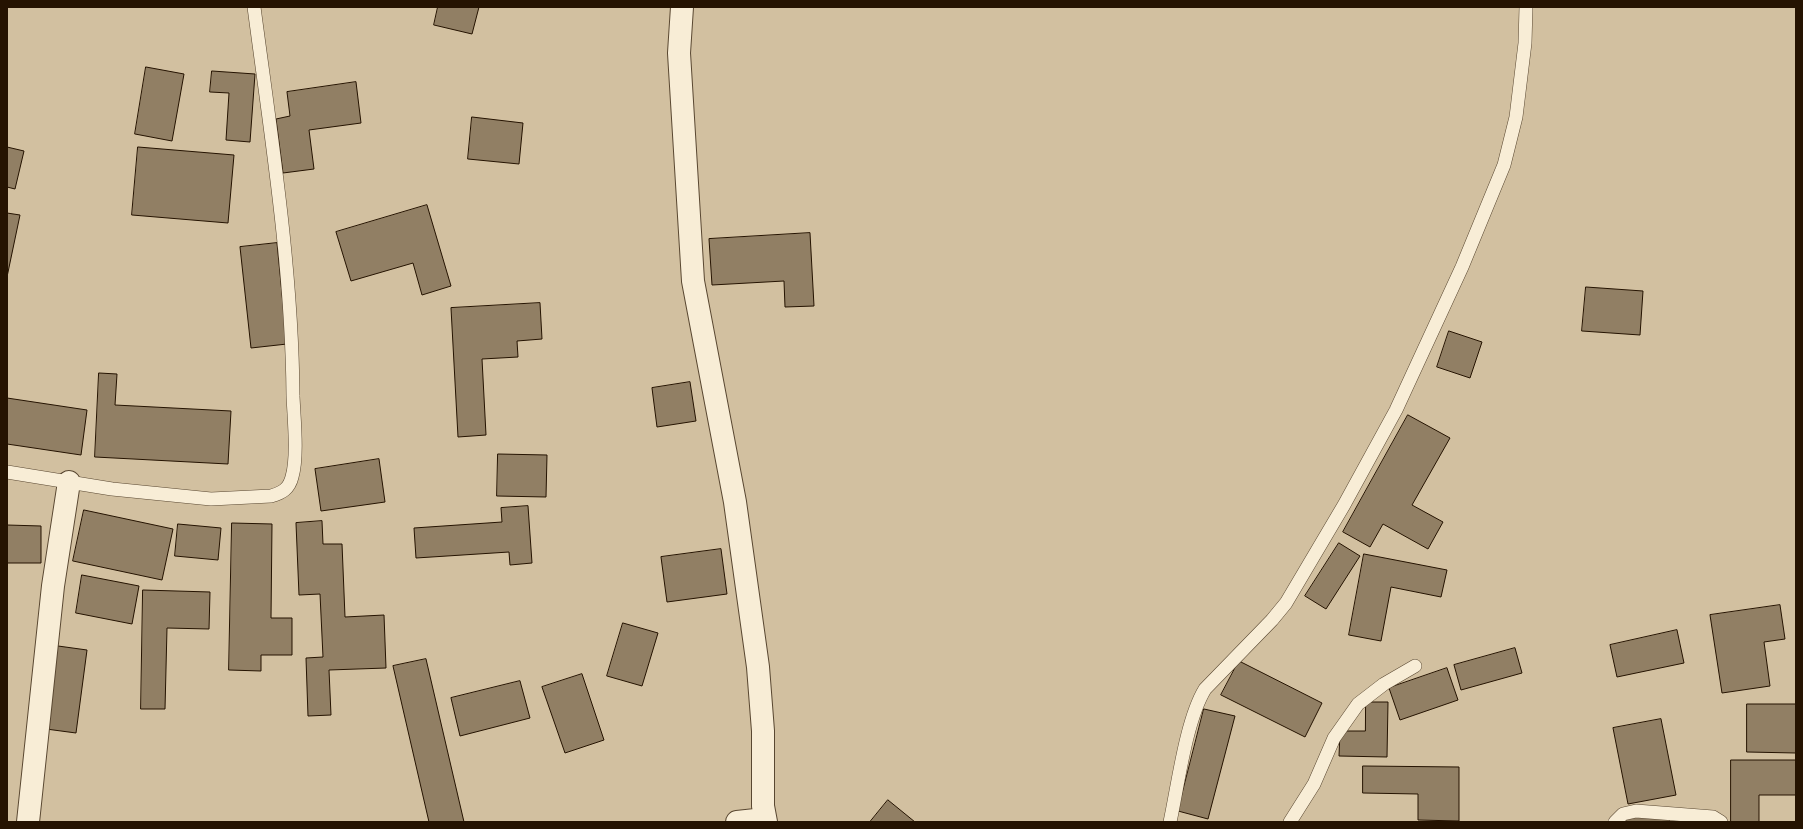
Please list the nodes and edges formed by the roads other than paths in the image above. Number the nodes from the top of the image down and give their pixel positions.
1 (254, 7) edge
2 (682, 7) edge
3 (1526, 7) edge
4 (7, 472) edge
5 (69, 482) junction
6 (1415, 666) dead end
7 (765, 821) edge
8 (28, 822) edge
9 (737, 822) edge
10 (1170, 822) edge
11 (1290, 822) edge
12 (1615, 822) edge
13 (1721, 822) edge

1 - 5 lane
2 - 7 street
3 - 10 lane
4 - 5 lane
5 - 8 street
6 - 11 lane
7 - 9 street
12 - 13 lane

